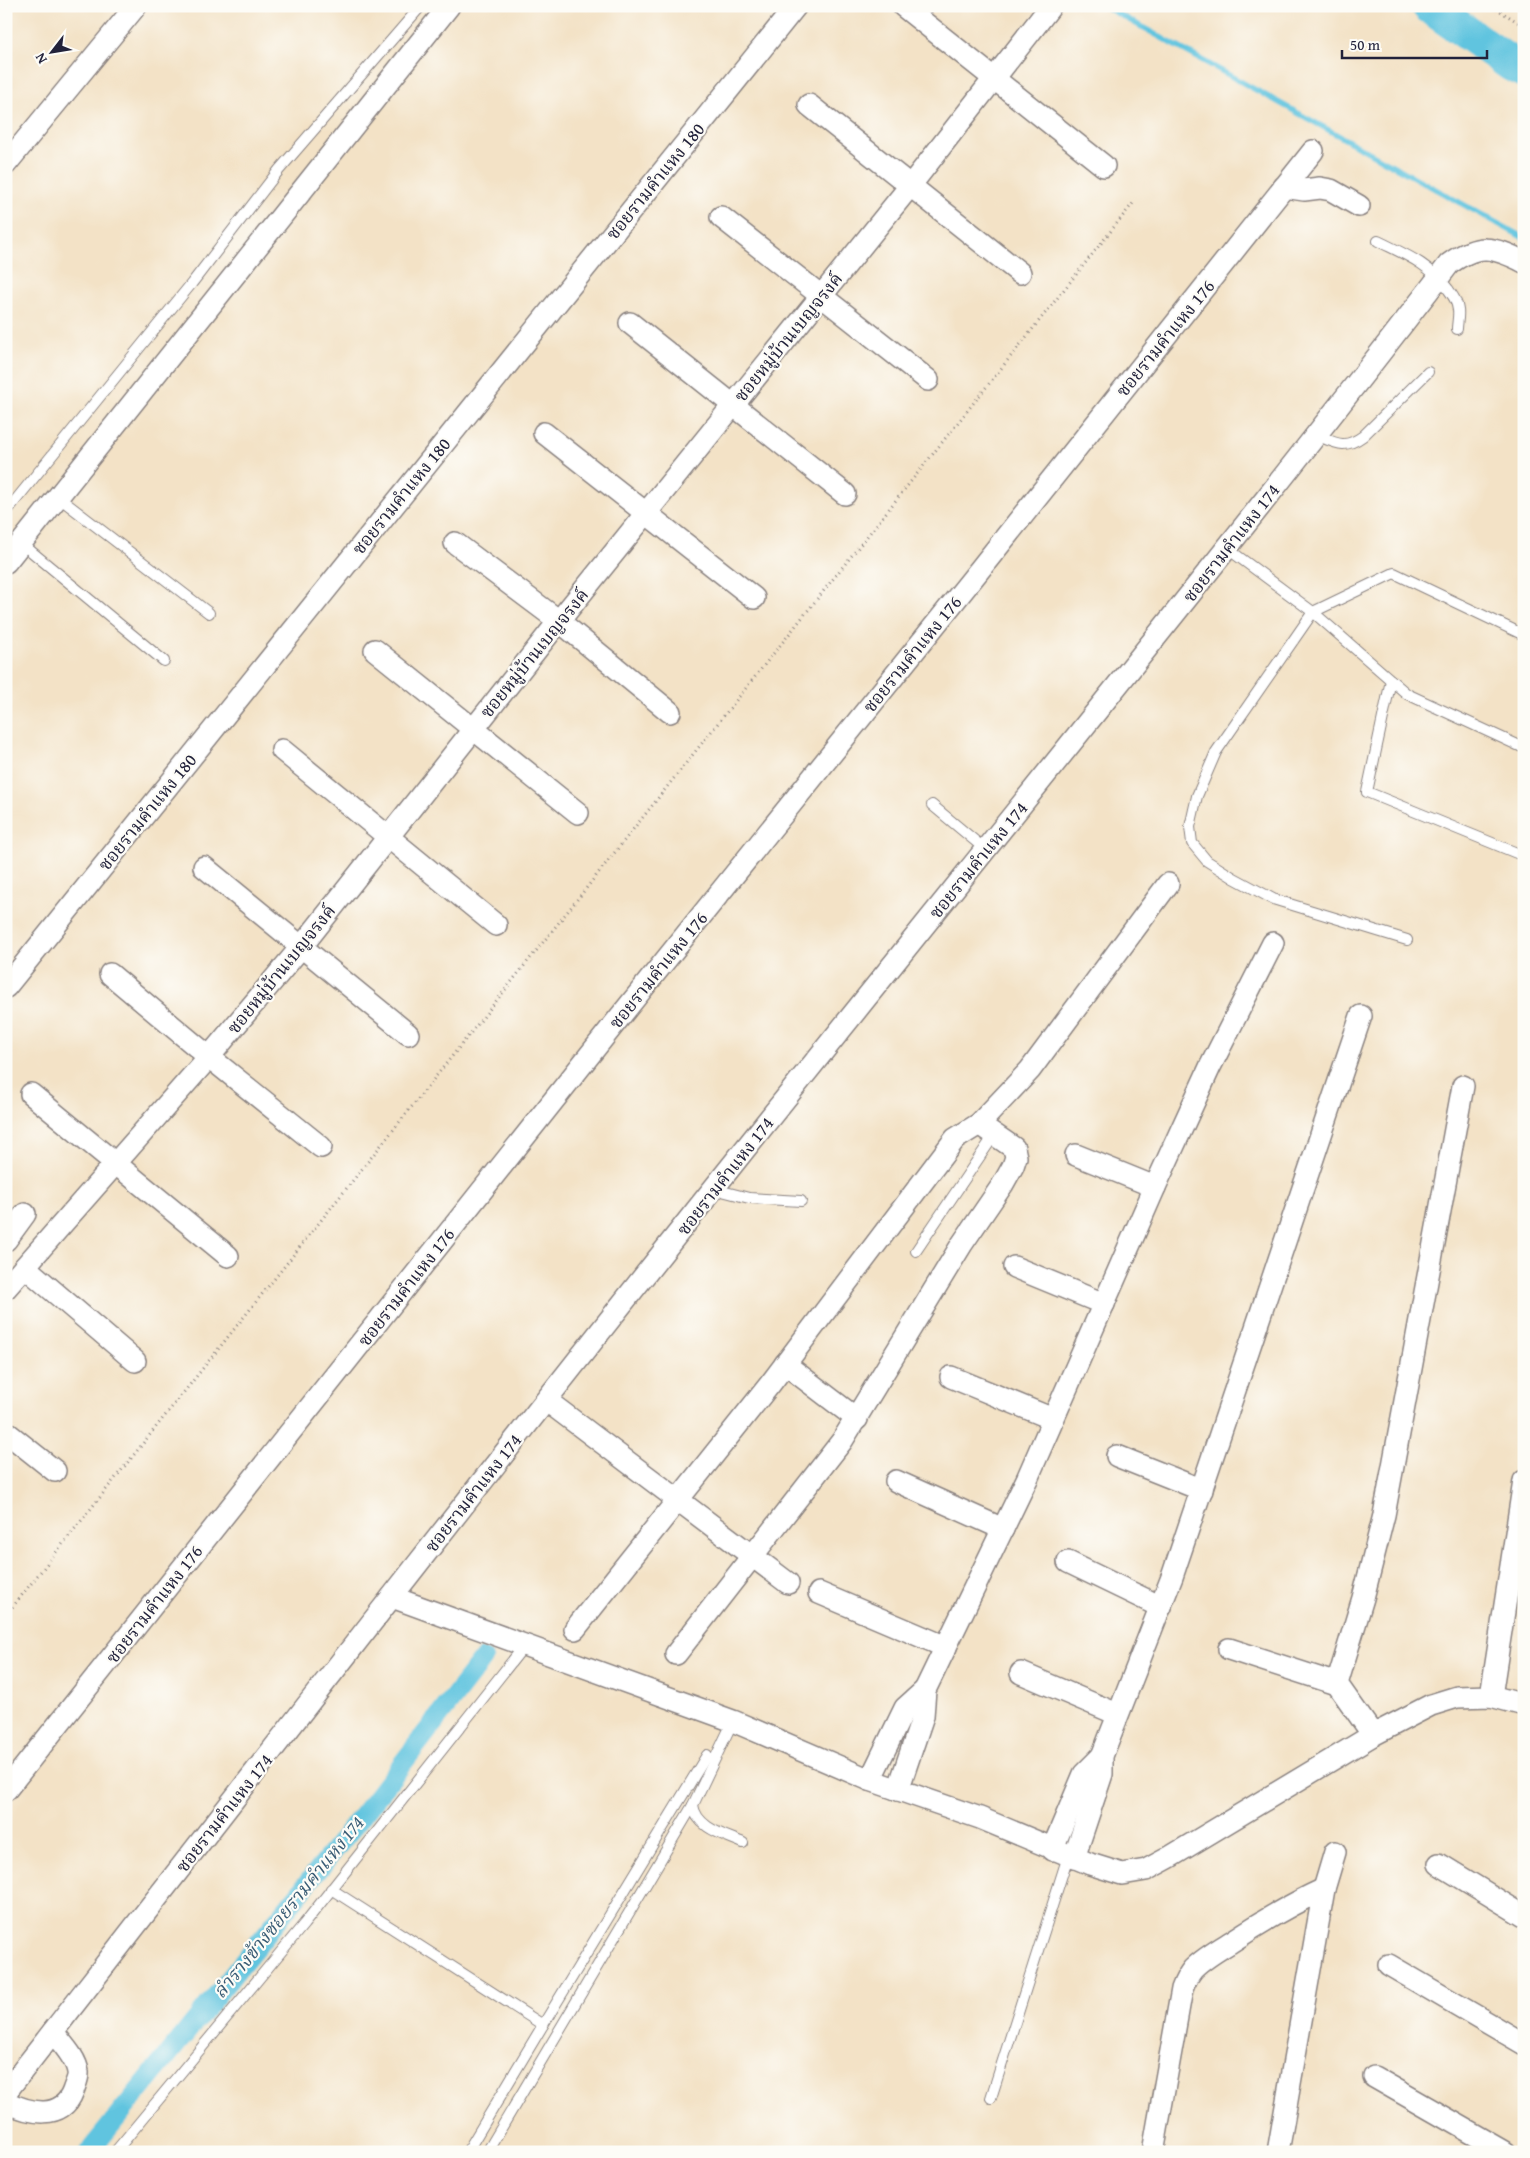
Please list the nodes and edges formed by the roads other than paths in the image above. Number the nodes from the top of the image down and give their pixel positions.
1 (136, 6) edge
2 (421, 6) edge
3 (449, 6) edge
4 (796, 6) edge
5 (903, 6) edge
6 (1050, 7) edge
7 (993, 79) junction
8 (809, 105) dead end
9 (1313, 152) dead end
10 (6, 164) edge
11 (1104, 166) dead end
12 (910, 186) junction
13 (1284, 187) junction
14 (1359, 206) dead end
15 (721, 217) dead end
16 (1378, 241) dead end
17 (1524, 262) edge
18 (1444, 271) junction
19 (1020, 273) dead end
20 (821, 297) junction
21 (630, 323) dead end
22 (1457, 329) dead end
23 (1428, 372) dead end
24 (928, 380) dead end
25 (733, 405) junction
26 (544, 433) dead end
27 (1316, 435) junction
28 (846, 494) dead end
29 (58, 497) junction
30 (6, 512) edge
31 (646, 515) junction
32 (455, 543) dead end
33 (21, 544) junction
34 (1228, 549) junction
35 (6, 562) edge
36 (754, 598) dead end
37 (209, 612) dead end
38 (1313, 612) junction
39 (559, 621) junction
40 (1524, 635) edge
41 (375, 650) dead end
42 (164, 661) dead end
43 (1391, 680) junction
44 (670, 712) dead end
45 (473, 729) junction
46 (1524, 748) edge
47 (282, 750) dead end
48 (932, 805) dead end
49 (578, 813) dead end
50 (388, 837) junction
51 (986, 850) junction
52 (1524, 856) edge
53 (204, 867) dead end
54 (1168, 884) dead end
55 (496, 925) dead end
56 (1407, 940) dead end
57 (1273, 943) dead end
58 (302, 946) junction
59 (110, 974) dead end
60 (6, 987) edge
61 (1362, 1016) dead end
62 (408, 1034) dead end
63 (209, 1057) junction
64 (1463, 1086) dead end
65 (30, 1094) dead end
66 (987, 1129) junction
67 (322, 1147) dead end
68 (1076, 1155) dead end
69 (115, 1165) junction
70 (1155, 1187) junction
71 (714, 1190) junction
72 (801, 1201) dead end
73 (25, 1214) dead end
74 (6, 1240) edge
75 (916, 1250) dead end
76 (228, 1256) dead end
77 (25, 1267) junction
78 (1014, 1267) dead end
79 (6, 1288) edge
80 (1104, 1304) junction
81 (135, 1361) dead end
82 (785, 1364) junction
83 (951, 1377) dead end
84 (547, 1401) junction
85 (857, 1418) junction
86 (1053, 1419) junction
87 (6, 1432) edge
88 (1117, 1456) dead end
89 (55, 1471) dead end
90 (896, 1481) dead end
91 (1524, 1481) edge
92 (1202, 1490) junction
93 (678, 1500) junction
94 (1003, 1529) junction
95 (751, 1556) junction
96 (1518, 1558) edge
97 (1068, 1562) dead end
98 (788, 1582) dead end
99 (819, 1593) dead end
100 (392, 1597) junction
101 (1161, 1606) junction
102 (575, 1628) dead end
103 (525, 1645) junction
104 (946, 1647) junction
105 (1229, 1649) dead end
106 (676, 1654) dead end
107 (1021, 1673) dead end
108 (1337, 1684) junction
109 (925, 1690) junction
110 (1491, 1696) junction
111 (1524, 1705) edge
112 (1117, 1714) junction
113 (733, 1721) junction
114 (1374, 1735) junction
115 (707, 1755) dead end
116 (870, 1780) junction
117 (6, 1790) edge
118 (898, 1790) junction
119 (693, 1805) junction
120 (743, 1843) dead end
121 (1335, 1852) dead end
122 (1065, 1855) junction
123 (1439, 1864) dead end
124 (332, 1889) junction
125 (1324, 1889) junction
126 (1524, 1916) edge
127 (1389, 1965) dead end
128 (543, 2025) junction
129 (53, 2032) junction
130 (1524, 2044) edge
131 (1374, 2077) dead end
132 (6, 2092) edge
133 (992, 2098) dead end
134 (6, 2102) edge
135 (115, 2152) edge
136 (467, 2152) edge
137 (487, 2152) edge
138 (1153, 2152) edge
139 (1278, 2152) edge
140 (1505, 2152) edge

1 - 10 street
2 - 30 lane
3 - 29 street
4 - 60 street, ซอยรามคำแหง 180
5 - 7 street
6 - 7 street, ซอยหมู่บ้านเบญจรงค์
7 - 11 street
7 - 12 street, ซอยหมู่บ้านเบญจรงค์
8 - 12 street
9 - 13 street, ซอยรามคำแหง 176
12 - 19 street
12 - 20 street, ซอยหมู่บ้านเบญจรงค์
13 - 14 street
13 - 117 street, ซอยรามคำแหง 176
15 - 20 street
16 - 18 lane
17 - 18 street, ซอยรามคำแหง 174
18 - 22 lane
18 - 27 street, ซอยรามคำแหง 174
20 - 24 street
20 - 25 street, ซอยหมู่บ้านเบญจรงค์
21 - 25 street
23 - 27 lane
25 - 28 street
25 - 31 street, ซอยหมู่บ้านเบญจรงค์
26 - 31 street
27 - 34 street, ซอยรามคำแหง 174
29 - 33 street
29 - 37 lane
31 - 36 street
31 - 39 street, ซอยหมู่บ้านเบญจรงค์
32 - 39 street
33 - 35 street
33 - 42 lane
34 - 38 lane
34 - 51 street, ซอยรามคำแหง 174
38 - 40 lane
38 - 43 lane
38 - 56 lane
39 - 44 street
39 - 45 street, ซอยหมู่บ้านเบญจรงค์
41 - 45 street
43 - 46 lane
43 - 52 lane
45 - 49 street
45 - 50 street, ซอยหมู่บ้านเบญจรงค์
47 - 50 street
48 - 51 lane
50 - 55 street
50 - 58 street, ซอยหมู่บ้านเบญจรงค์
51 - 71 street, ซอยรามคำแหง 174
53 - 58 street
54 - 66 street
57 - 70 street
58 - 62 street
58 - 63 street, ซอยหมู่บ้านเบญจรงค์
59 - 63 street
61 - 92 street
63 - 67 street
63 - 69 street, ซอยหมู่บ้านเบญจรงค์
64 - 108 street
65 - 69 street
66 - 75 lane
66 - 82 street
66 - 85 street
68 - 70 street
69 - 76 street
69 - 77 street, ซอยหมู่บ้านเบญจรงค์
70 - 80 street
71 - 72 lane
71 - 84 street, ซอยรามคำแหง 174
73 - 74 street
77 - 79 street, ซอยหมู่บ้านเบญจรงค์
77 - 81 street
78 - 80 street
80 - 86 street
82 - 85 street
82 - 93 street
83 - 86 street
84 - 93 street
84 - 100 street, ซอยรามคำแหง 174
85 - 95 street
86 - 94 street
87 - 89 street
88 - 92 street
90 - 94 street
91 - 96 street
92 - 101 street
93 - 95 street
93 - 102 street
94 - 104 street
95 - 98 street
95 - 106 street
96 - 110 street
97 - 101 street
99 - 104 street
100 - 103 street
100 - 129 street, ซอยรามคำแหง 174
101 - 112 street
103 - 113 street
103 - 124 lane
104 - 109 street
105 - 108 street
107 - 112 street
108 - 114 street
109 - 116 street
109 - 118 street
110 - 111 street
110 - 114 street
112 - 122 street
113 - 116 street
113 - 119 lane
114 - 122 street
115 - 128 lane
116 - 118 street
118 - 122 street
119 - 120 lane
119 - 137 lane
121 - 125 street
122 - 133 lane
123 - 126 street
124 - 128 lane
124 - 135 lane
125 - 138 street
125 - 139 street
127 - 130 street
128 - 136 lane
129 - 132 street, ซอยรามคำแหง 174
129 - 134 street
131 - 140 street

